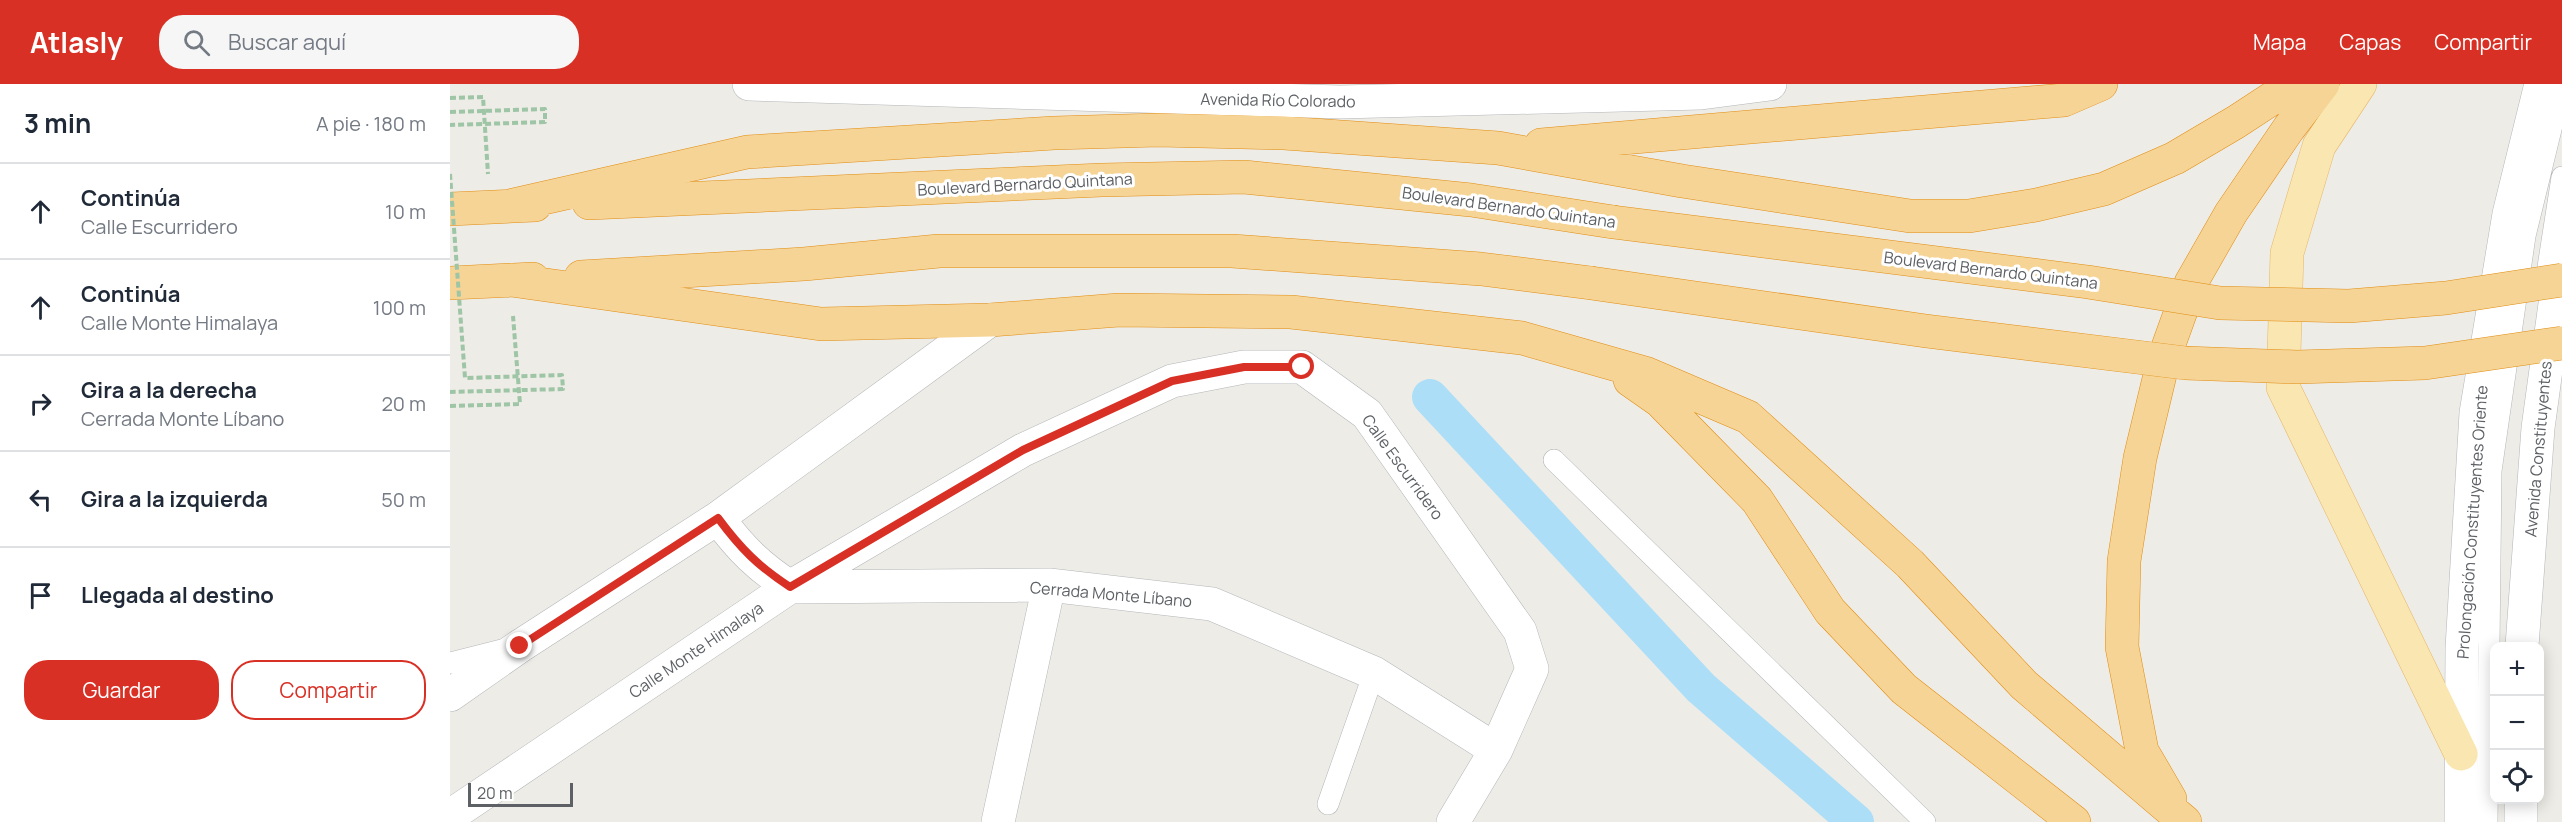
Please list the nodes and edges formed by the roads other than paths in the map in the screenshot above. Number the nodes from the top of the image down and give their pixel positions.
1 (749, 84) edge
2 (1770, 84) edge
3 (2101, 84) edge
4 (2294, 84) edge
5 (2323, 84) edge
6 (2360, 84) edge
7 (2541, 84) edge
8 (2562, 84) edge
9 (1701, 88) edge
10 (1067, 90) edge
11 (1439, 91) edge
12 (1339, 93) edge
13 (1498, 148) junction
14 (2562, 177) edge
15 (502, 206) junction
16 (450, 209) edge
17 (2562, 253) edge
18 (510, 280) junction
19 (2562, 280) edge
20 (450, 283) edge
21 (990, 320) junction
22 (2562, 344) edge
23 (1604, 362) junction
24 (1244, 367) joint
25 (1554, 460) dead end
26 (718, 518) junction
27 (1049, 585) junction
28 (790, 587) junction
29 (2509, 642) edge
30 (2522, 642) edge
31 (520, 646) junction
32 (450, 663) edge
33 (1374, 673) junction
34 (450, 695) edge
35 (1496, 750) junction
36 (2461, 754) junction
37 (1328, 804) dead end
38 (2508, 804) edge
39 (2521, 804) edge
40 (450, 816) edge
41 (2184, 821) edge
42 (998, 822) edge
43 (1453, 822) edge
44 (1925, 822) edge
45 (2074, 822) edge
46 (2461, 822) edge
47 (2487, 822) edge
48 (2508, 822) edge
49 (2521, 822) edge

1 - 10 street, Avenida Río Colorado
2 - 9 street, Avenida Río Colorado
3 - 13 highway
4 - 13 highway
5 - 41 highway
6 - 36 main road
7 - 36 street, Prolongación Constituyentes Oriente
8 - 47 lane
9 - 11 street, Avenida Río Colorado
10 - 12 street, Avenida Río Colorado
11 - 12 street, Avenida Río Colorado
13 - 15 highway
14 - 29 lane
15 - 16 highway, Boulevard Bernardo Quintana
15 - 19 highway, Boulevard Bernardo Quintana, bridge
17 - 30 street, Avenida Constituyentes
18 - 20 highway
18 - 21 highway
18 - 22 highway, bridge
21 - 23 highway
21 - 26 street
23 - 41 highway
23 - 45 highway
24 - 28 street, Calle Monte Himalaya
24 - 35 street, Calle Escurridero
25 - 44 lane
26 - 28 street
26 - 31 street
27 - 28 street, Cerrada Monte Líbano
27 - 33 street, Cerrada Monte Líbano
27 - 42 street
28 - 40 street, Calle Monte Himalaya
31 - 32 lane
31 - 34 street
33 - 35 street, Cerrada Monte Líbano
33 - 37 lane
35 - 43 street
36 - 46 street, Prolongación Constituyentes Oriente
38 - 48 lane
39 - 49 street

